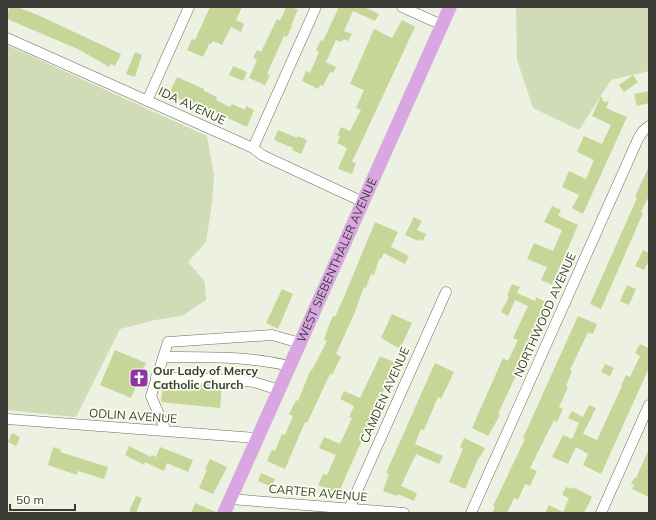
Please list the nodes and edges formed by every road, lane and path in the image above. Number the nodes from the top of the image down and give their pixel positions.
1 (189, 7) edge
2 (316, 7) edge
3 (402, 7) edge
4 (450, 7) edge
5 (442, 25) junction
6 (7, 38) edge
7 (148, 100) junction
8 (647, 128) edge
9 (253, 148) junction
10 (363, 202) junction
11 (446, 292) dead end
12 (300, 343) junction
13 (163, 357) junction
14 (290, 366) junction
15 (156, 377) junction
16 (279, 390) junction
17 (649, 404) edge
18 (7, 419) edge
19 (166, 431) junction
20 (257, 438) junction
21 (230, 499) junction
22 (348, 509) junction
23 (224, 513) edge
24 (404, 513) edge
25 (471, 513) edge
26 (601, 513) edge

1 - 7 street
2 - 9 street
3 - 5 street
4 - 5 main road, WEST SIEBENTHALER AVENUE
5 - 10 main road, WEST SIEBENTHALER AVENUE
6 - 7 street, IDA AVENUE
7 - 9 street, IDA AVENUE
8 - 25 street, NORTHWOOD AVENUE
9 - 10 street, IDA AVENUE
10 - 12 main road, WEST SIEBENTHALER AVENUE
11 - 22 street, CAMDEN AVENUE
12 - 13 street
12 - 14 main road, WEST SIEBENTHALER AVENUE
13 - 14 street
13 - 15 street
14 - 16 main road, WEST SIEBENTHALER AVENUE
15 - 16 street
15 - 19 street
16 - 20 main road, WEST SIEBENTHALER AVENUE
17 - 26 street
18 - 19 street, ODLIN AVENUE
19 - 20 street, ODLIN AVENUE
20 - 21 main road, WEST SIEBENTHALER AVENUE
21 - 22 street, CARTER AVENUE
21 - 23 main road, WEST SIEBENTHALER AVENUE
22 - 24 street, CARTER AVENUE

